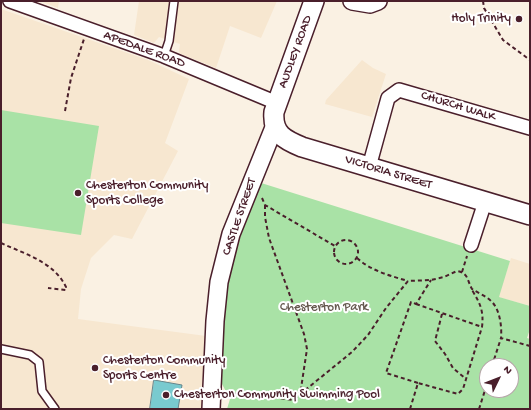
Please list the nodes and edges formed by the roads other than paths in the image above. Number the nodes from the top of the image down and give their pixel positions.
1 (10, 1) edge
2 (174, 1) edge
3 (314, 1) edge
4 (352, 1) edge
5 (378, 1) edge
6 (46, 7) edge
7 (164, 56) junction
8 (278, 103) junction
9 (275, 125) junction
10 (530, 128) edge
11 (369, 167) junction
12 (485, 202) junction
13 (530, 215) edge
14 (471, 245) road end
15 (1, 349) edge
16 (211, 401) edge
17 (55, 409) edge

1 - 6 street, APEDALE ROAD
2 - 7 lane
3 - 8 main road, AUDLEY ROAD
4 - 5 street
6 - 7 street, APEDALE ROAD
7 - 8 street, APEDALE ROAD
8 - 9 main road
9 - 11 main road, VICTORIA STREET
9 - 16 street, CASTLE STREET
10 - 11 street, CHURCH WALK
11 - 12 main road, VICTORIA STREET
12 - 13 main road, VICTORIA STREET
12 - 14 street
15 - 17 lane

